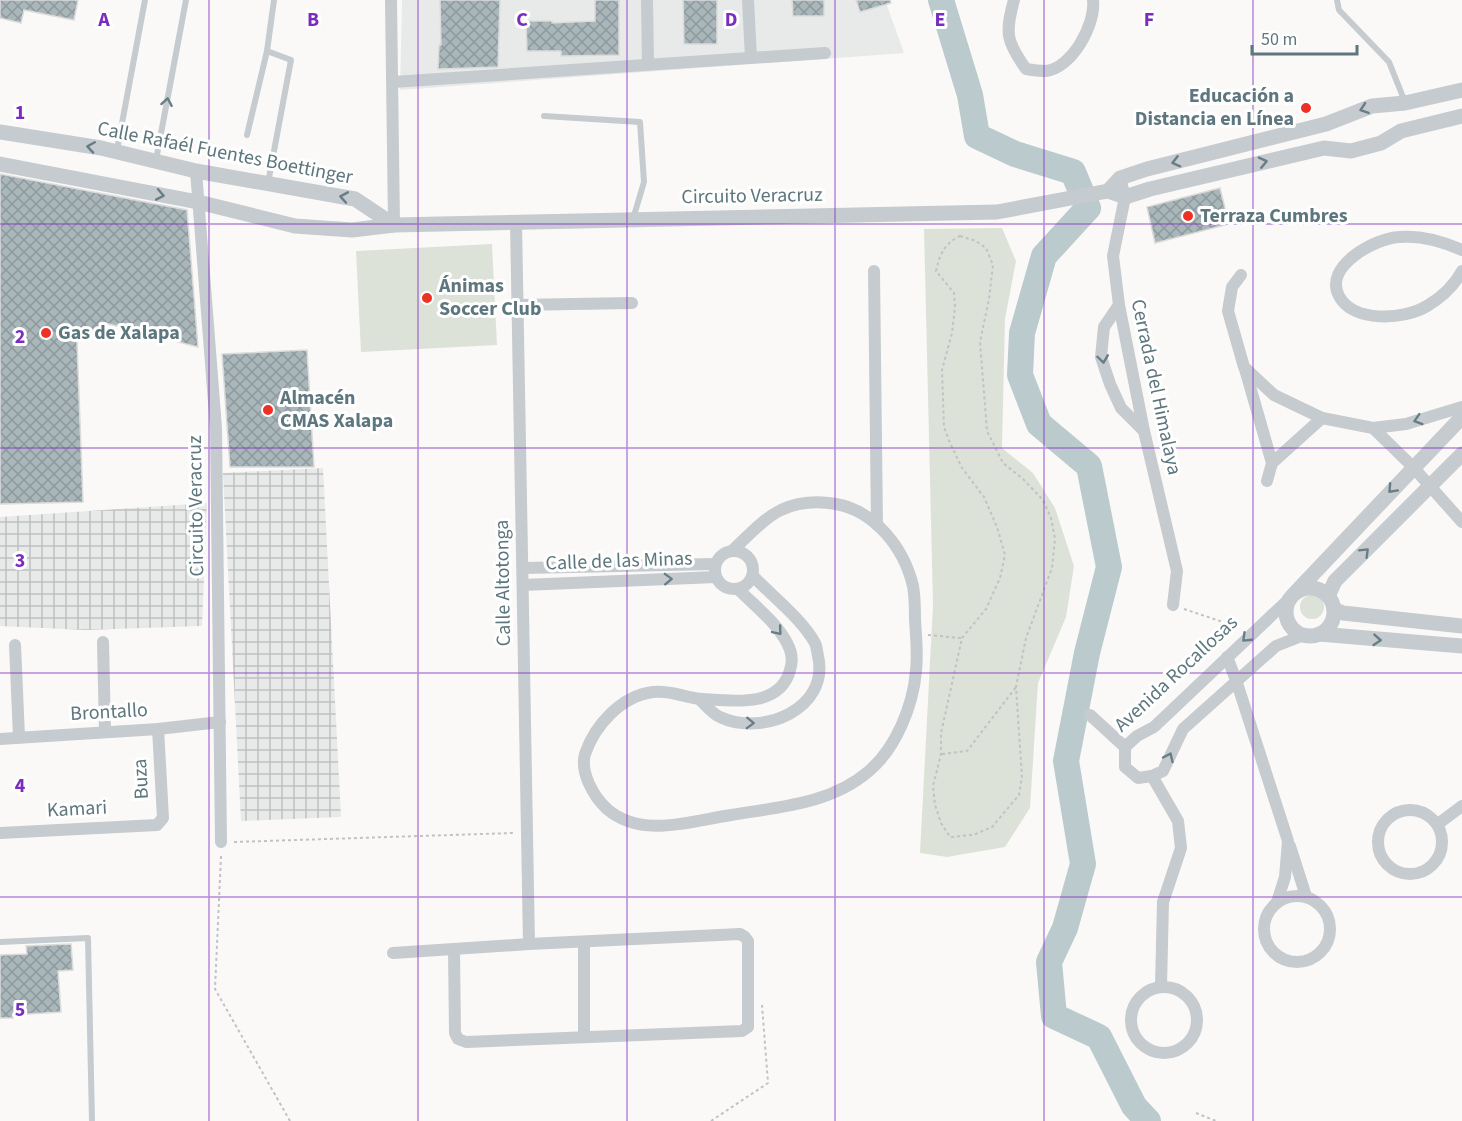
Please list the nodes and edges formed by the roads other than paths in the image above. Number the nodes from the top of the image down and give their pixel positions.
1 (145, 0) edge
2 (186, 0) edge
3 (274, 0) edge
4 (391, 0) edge
5 (647, 0) edge
6 (748, 0) edge
7 (1014, 0) edge
8 (1093, 0) edge
9 (1337, 0) edge
10 (267, 51) junction
11 (825, 52) dead end
12 (751, 58) junction
13 (648, 64) junction
14 (393, 82) junction
15 (1462, 90) edge
16 (1399, 104) junction
17 (544, 116) dead end
18 (1462, 116) edge
19 (1401, 131) junction
20 (0, 132) edge
21 (247, 135) dead end
22 (117, 152) junction
23 (156, 160) junction
24 (0, 164) edge
25 (196, 171) junction
26 (1120, 178) junction
27 (267, 183) junction
28 (1103, 192) junction
29 (1125, 197) junction
30 (198, 202) junction
31 (632, 220) junction
32 (516, 222) junction
33 (394, 225) junction
34 (1462, 250) edge
35 (874, 271) dead end
36 (1462, 271) edge
37 (1241, 275) dead end
38 (632, 303) dead end
39 (517, 305) junction
40 (1119, 305) junction
41 (1244, 367) junction
42 (1462, 407) edge
43 (1462, 417) edge
44 (1322, 418) junction
45 (1372, 428) junction
46 (1144, 431) junction
47 (1462, 454) edge
48 (1272, 463) junction
49 (1413, 467) junction
50 (1267, 481) dead end
51 (1430, 487) junction
52 (1462, 522) edge
53 (877, 525) junction
54 (753, 532) junction
55 (733, 550) junction
56 (748, 555) junction
57 (635, 566) junction
58 (573, 567) junction
59 (523, 568) junction
60 (716, 571) junction
61 (753, 576) junction
62 (635, 580) junction
63 (573, 583) junction
64 (523, 585) junction
65 (738, 589) junction
66 (1292, 595) junction
67 (1331, 603) junction
68 (1173, 605) road end
69 (1462, 626) edge
70 (1312, 635) junction
71 (103, 642) dead end
72 (15, 645) dead end
73 (1462, 646) edge
74 (1227, 657) junction
75 (1236, 680) junction
76 (699, 699) junction
77 (1090, 715) dead end
78 (220, 722) junction
79 (159, 729) junction
80 (105, 731) junction
81 (19, 737) junction
82 (0, 739) edge
83 (1125, 747) junction
84 (1152, 776) junction
85 (1462, 806) edge
86 (1438, 824) junction
87 (157, 825) joint
88 (0, 833) edge
89 (1288, 841) junction
90 (221, 842) road end
91 (1306, 896) junction
92 (1277, 902) junction
93 (0, 942) edge
94 (584, 942) junction
95 (529, 944) junction
96 (454, 949) junction
97 (393, 953) dead end
98 (1161, 986) junction
99 (584, 1036) junction
100 (92, 1121) edge

1 - 22 lane
23 -> 2 lane
3 - 10 lane
4 - 14 street
5 - 13 street
6 - 12 street
7 - 8 street
9 - 16 lane
10 - 21 lane
10 - 27 lane
11 - 12 street
12 - 13 street
13 - 14 street
14 - 33 street
15 - 16 street
16 - 19 street
16 -> 26 street
17 - 31 lane
18 - 19 street
29 -> 19 street
22 -> 20 street, Calle Rafaél Fuentes Boettinger
22 - 23 street, Calle Rafaél Fuentes Boettinger
23 - 25 street, Calle Rafaél Fuentes Boettinger
24 -> 30 street
25 - 27 street, Calle Rafaél Fuentes Boettinger
25 - 30 street, Circuito Veracruz
26 - 28 street
26 - 29 street, Cerrada del Himalaya
33 -> 27 street, Calle Rafaél Fuentes Boettinger
28 - 29 street
28 - 31 street, Circuito Veracruz
29 - 40 street, Cerrada del Himalaya
30 - 33 street
30 - 78 street, Circuito Veracruz
31 - 32 street, Circuito Veracruz
32 - 33 street, Circuito Veracruz
32 - 39 street, Calle Altotonga
34 - 36 street
35 - 53 street
37 - 41 street
38 - 39 street
39 - 59 street, Calle Altotonga
40 - 46 street, Cerrada del Himalaya
40 -> 46 street
41 - 44 street
41 - 48 street
42 -> 45 street
43 - 49 street, Avenida Rocallosas
44 - 45 street
44 - 48 street
45 - 49 street
46 - 68 street, Cerrada del Himalaya
47 - 51 street
48 - 50 street
49 - 51 street
49 -> 66 street, Avenida Rocallosas
51 - 52 street
67 -> 51 street
53 - 54 street
53 - 76 street
54 - 55 street
54 - 56 street
55 - 56 street
55 - 60 street
56 - 61 street
57 - 58 street, Calle de las Minas
57 - 60 street, Calle de las Minas
57 - 62 street
58 - 59 street, Calle de las Minas
58 - 63 street
59 - 64 street, Calle Altotonga
62 -> 60 street, Calle de las Minas
60 - 65 street
61 - 65 street
76 -> 61 street
62 - 63 street, Calle de las Minas
63 - 64 street, Calle de las Minas
64 - 95 street, Calle Altotonga
65 -> 76 street
66 - 67 street
66 - 70 street
66 -> 74 street, Avenida Rocallosas
67 - 69 street
67 - 70 street
70 -> 73 street
70 - 75 street
71 - 80 street
72 - 81 street
74 - 75 street
74 - 83 street, Avenida Rocallosas
84 -> 75 street
75 - 89 street
77 - 83 street
78 - 79 street, Brontallo
78 - 90 street, Circuito Veracruz
79 - 80 street, Brontallo
79 - 87 street, Buza
80 - 81 street, Brontallo
81 - 82 street, Brontallo
83 - 84 street, Avenida Rocallosas
84 - 98 street
85 - 86 street
86 - 86 street
87 - 88 street, Kamari
89 - 91 street
89 - 92 street
91 - 92 street
91 - 92 street
93 - 100 lane
94 - 95 street
94 - 99 street
94 - 99 street
95 - 96 street
96 - 97 street
96 - 99 street
98 - 98 street

